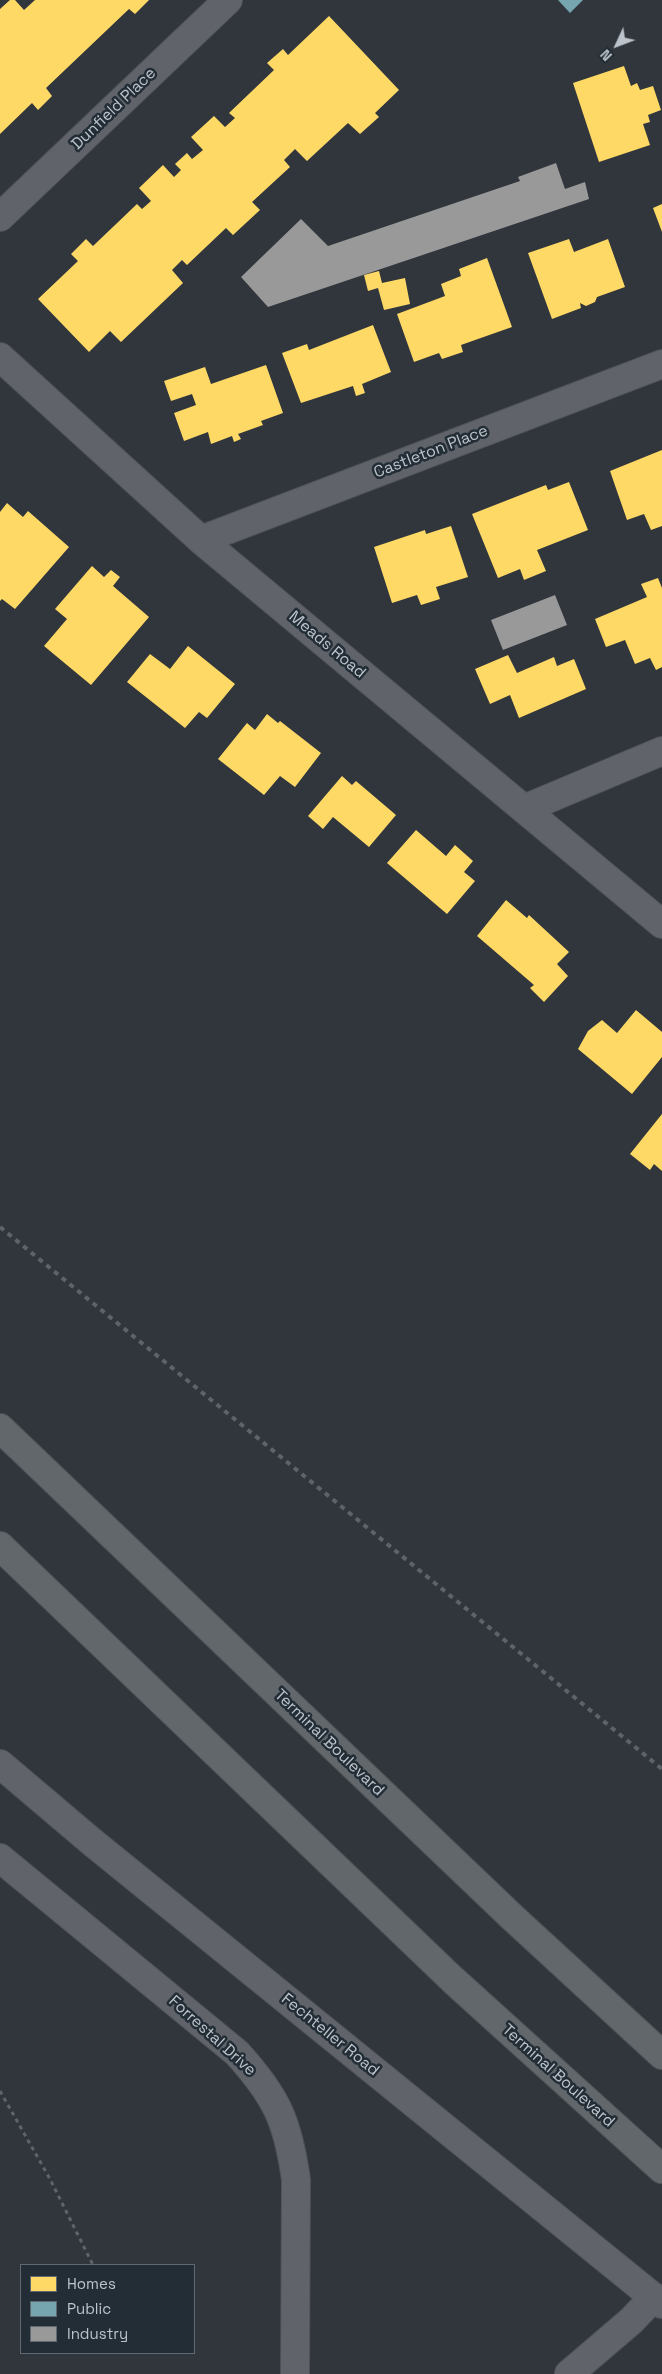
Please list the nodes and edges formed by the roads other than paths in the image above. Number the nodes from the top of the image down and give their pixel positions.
1 (228, 0) edge
2 (0, 217) edge
3 (0, 357) edge
4 (662, 364) edge
5 (201, 540) junction
6 (662, 751) edge
7 (524, 809) junction
8 (662, 924) edge
9 (0, 1428) edge
10 (0, 1546) edge
11 (0, 1764) edge
12 (0, 1858) edge
13 (662, 2054) edge
14 (662, 2169) edge
15 (658, 2300) edge
16 (295, 2374) edge
17 (569, 2374) edge

1 - 2 street, Dunfield Place
3 - 5 street, Meads Road
4 - 5 street, Castleton Place
5 - 7 street, Meads Road
6 - 7 street
7 - 8 street, Meads Road
9 - 13 main road, Terminal Boulevard
10 - 14 main road, Terminal Boulevard
11 - 15 street, Fechteller Road
12 - 16 street, Forrestal Drive
15 - 17 street

